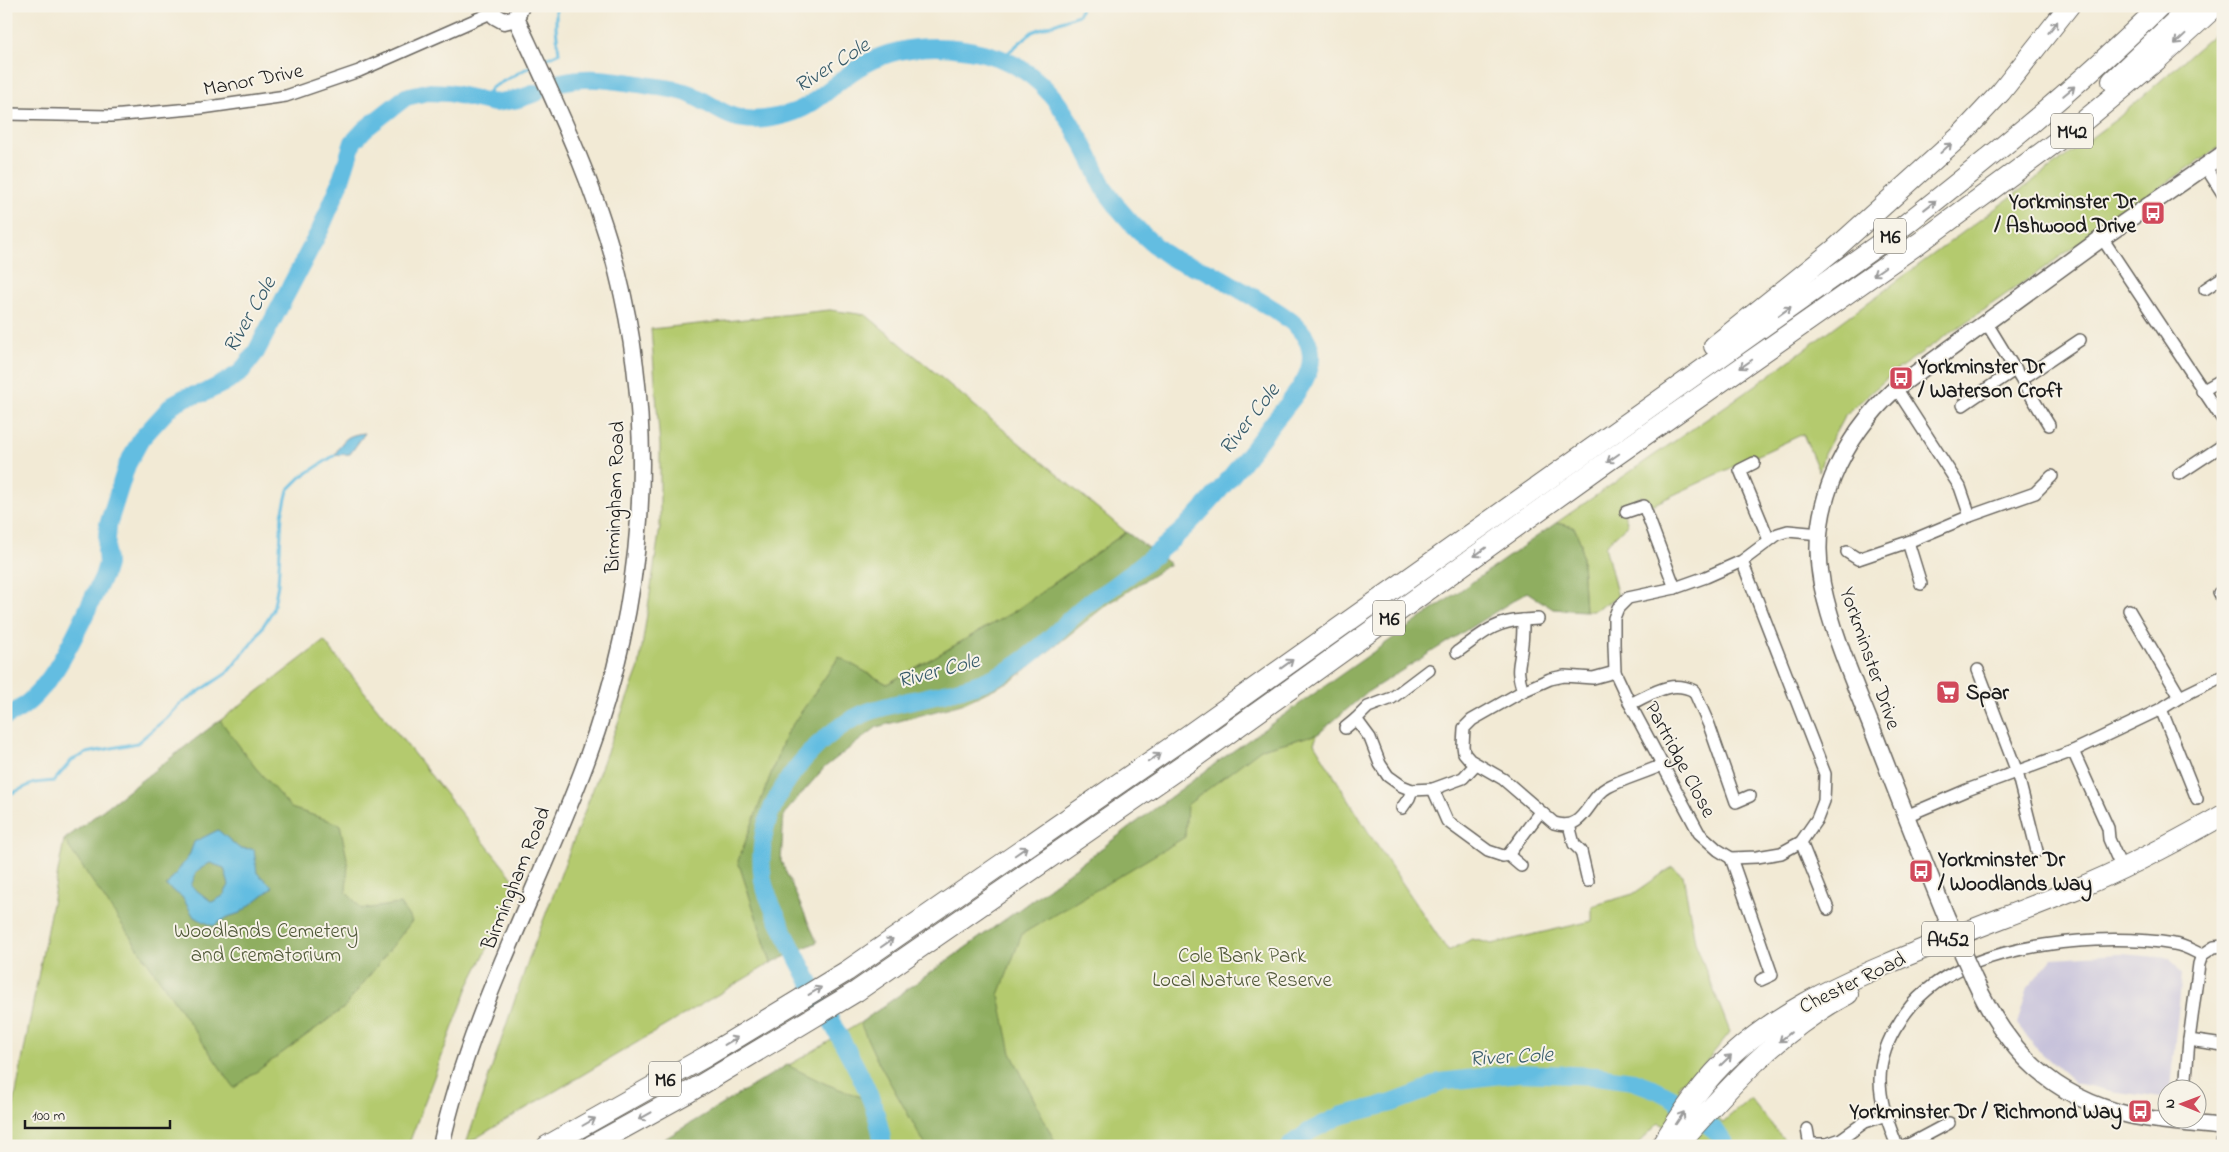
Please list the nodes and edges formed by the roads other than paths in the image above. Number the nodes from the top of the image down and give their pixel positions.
1 (2069, 6) edge
2 (2160, 6) edge
3 (2191, 6) edge
4 (2216, 6) edge
5 (492, 9) edge
6 (519, 12) edge
7 (6, 114) edge
8 (2223, 154) edge
9 (2205, 166) junction
10 (2223, 194) edge
11 (2102, 238) junction
12 (1919, 243) junction
13 (2223, 277) edge
14 (2205, 290) dead end
15 (1986, 322) junction
16 (2080, 340) dead end
17 (2019, 374) junction
18 (2223, 379) edge
19 (1896, 388) junction
20 (2202, 391) junction
21 (1963, 405) dead end
22 (2223, 420) edge
23 (2049, 425) dead end
24 (1601, 440) junction
25 (2223, 445) edge
26 (1754, 463) dead end
27 (2179, 474) dead end
28 (2052, 476) dead end
29 (1626, 512) dead end
30 (1970, 516) junction
31 (1820, 534) junction
32 (1769, 540) junction
33 (1908, 542) junction
34 (1847, 552) dead end
35 (1742, 561) junction
36 (1921, 584) dead end
37 (1675, 588) junction
38 (2129, 610) dead end
39 (1538, 619) dead end
40 (1523, 620) junction
41 (1457, 652) dead end
42 (1429, 670) dead end
43 (1978, 670) dead end
44 (1615, 672) junction
45 (2223, 676) edge
46 (1523, 691) junction
47 (2180, 697) junction
48 (1630, 704) junction
49 (2161, 709) junction
50 (1356, 719) junction
51 (1345, 728) dead end
52 (2073, 751) junction
53 (1476, 764) junction
54 (1662, 765) junction
55 (2017, 772) junction
56 (1412, 790) junction
57 (1433, 790) junction
58 (1750, 796) dead end
59 (2197, 799) dead end
60 (1402, 808) dead end
61 (1540, 812) junction
62 (2223, 815) edge
63 (1906, 816) junction
64 (1569, 825) junction
65 (2223, 828) edge
66 (1801, 842) junction
67 (2037, 851) dead end
68 (1508, 855) junction
69 (1731, 858) junction
70 (1521, 866) dead end
71 (2122, 869) junction
72 (1588, 881) dead end
73 (1828, 909) dead end
74 (2223, 946) edge
75 (2202, 955) junction
76 (1761, 980) dead end
77 (2189, 1040) junction
78 (2223, 1045) edge
79 (2186, 1080) edge
80 (1703, 1102) junction
81 (1886, 1115) junction
82 (2156, 1118) edge
83 (1949, 1124) dead end
84 (2206, 1124) edge
85 (2223, 1126) edge
86 (1807, 1129) dead end
87 (2223, 1136) edge
88 (1668, 1144) edge
89 (1810, 1145) edge
90 (441, 1146) edge
91 (547, 1146) edge
92 (590, 1146) edge
93 (1897, 1146) edge
94 (1906, 1146) edge
95 (2222, 1146) edge

24 -> 1 highway, M6
24 -> 2 highway, M6
3 - 12 highway, M6
4 -> 12 highway, M42
5 - 6 street
5 - 7 street, Manor Drive
6 - 90 street, Birmingham Road
8 - 9 street, Yorkminster Drive
9 - 10 street
9 - 11 street, Yorkminster Drive
11 - 15 street, Yorkminster Drive
11 - 20 street
12 -> 92 highway, M6
13 - 14 street
15 - 17 street
15 - 19 street, Yorkminster Drive
16 - 17 street
17 - 21 street
17 - 23 street
18 - 20 street
19 - 30 street
19 - 31 street, Yorkminster Drive
20 - 22 street
91 -> 24 highway, M6
25 - 27 street
26 - 32 street
28 - 30 street
29 - 37 street
30 - 33 street
31 - 32 street
31 - 63 street, Yorkminster Drive
32 - 35 street
33 - 34 street
33 - 36 street
35 - 37 street
35 - 66 street
37 - 44 street, Partridge Close
38 - 47 street
39 - 40 street
40 - 41 street
40 - 46 street
42 - 50 street
43 - 55 street
44 - 46 street
44 - 48 street, Partridge Close
45 - 47 street
46 - 53 street
47 - 49 street
48 - 54 street, Partridge Close
48 - 58 street
49 - 52 street
49 - 59 street
50 - 51 street
50 - 56 street
52 - 55 street
52 - 71 street
53 - 57 street
53 - 61 street
54 - 64 street
54 - 69 street, Partridge Close
55 - 63 street
55 - 67 street
56 - 57 street
56 - 60 street
57 - 68 street
61 - 64 street
61 - 68 street
62 - 71 highway, Chester Road / A452
63 - 82 street, Yorkminster Drive, bridge
64 - 72 street
65 -> 80 highway, Chester Road / A452
66 - 69 street
66 - 73 street
68 - 70 street
69 - 76 street
80 -> 71 highway, Chester Road / A452
74 - 75 street
75 - 77 street
75 - 81 street
77 - 78 street
77 - 79 street
80 - 88 highway, Chester Road / A452
81 - 89 street
81 - 93 street
83 - 94 street
84 - 85 street, Yorkminster Drive
86 - 89 street
87 - 95 street

